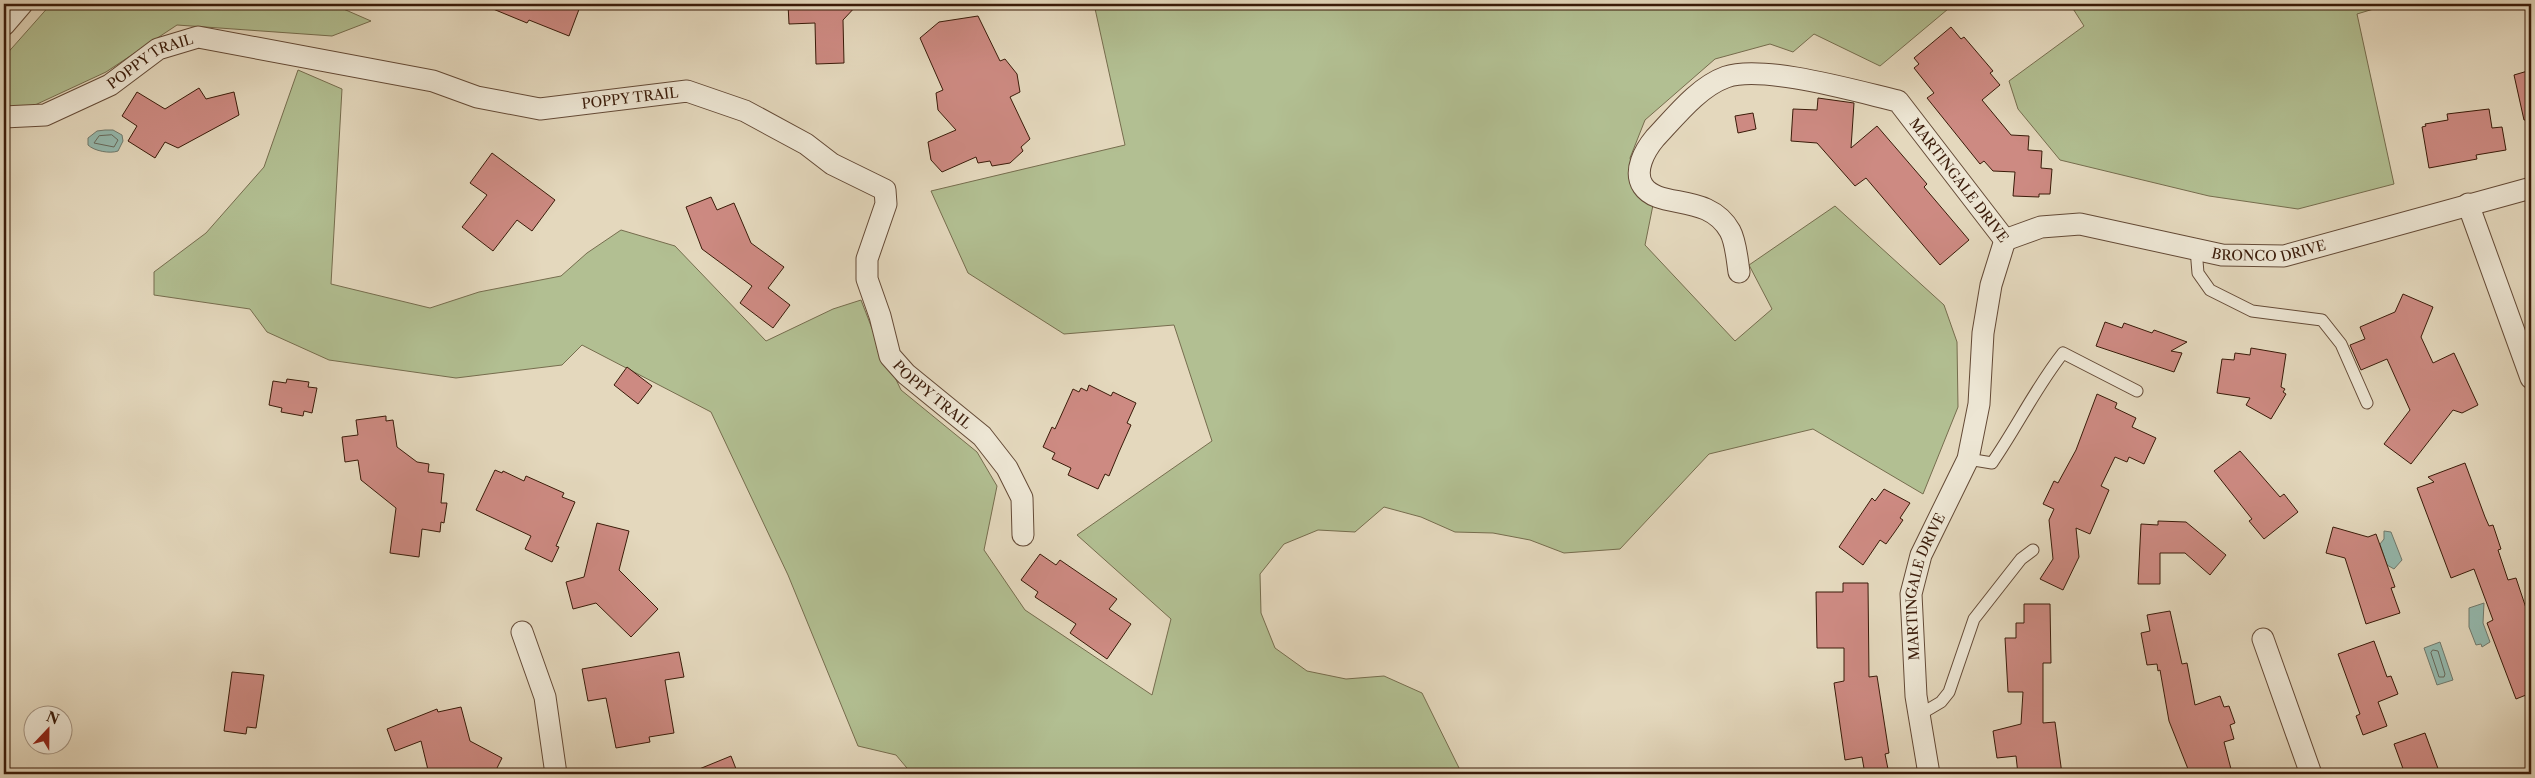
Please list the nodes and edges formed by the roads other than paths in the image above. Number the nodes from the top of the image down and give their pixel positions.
1 (22, 4) edge
2 (4, 25) edge
3 (4, 118) edge
4 (2531, 188) edge
5 (2468, 204) junction
6 (2005, 240) junction
7 (2196, 249) junction
8 (1739, 272) dead end
9 (2531, 378) edge
10 (2137, 391) dead end
11 (2367, 403) dead end
12 (1968, 459) junction
13 (1023, 535) dead end
14 (2033, 550) dead end
15 (522, 632) dead end
16 (2263, 639) dead end
17 (1919, 715) junction
18 (556, 774) edge
19 (1929, 774) edge
20 (2312, 774) edge

1 - 2 street
3 - 13 street, POPPY TRAIL
4 - 5 street, BRONCO DRIVE
5 - 7 street, BRONCO DRIVE
5 - 9 street
6 - 7 street, BRONCO DRIVE
6 - 8 street, MARTINGALE DRIVE
6 - 12 street, MARTINGALE DRIVE
7 - 11 lane
10 - 12 lane
12 - 17 street, MARTINGALE DRIVE
14 - 17 lane
15 - 18 street
16 - 20 street
17 - 19 street, MARTINGALE DRIVE

